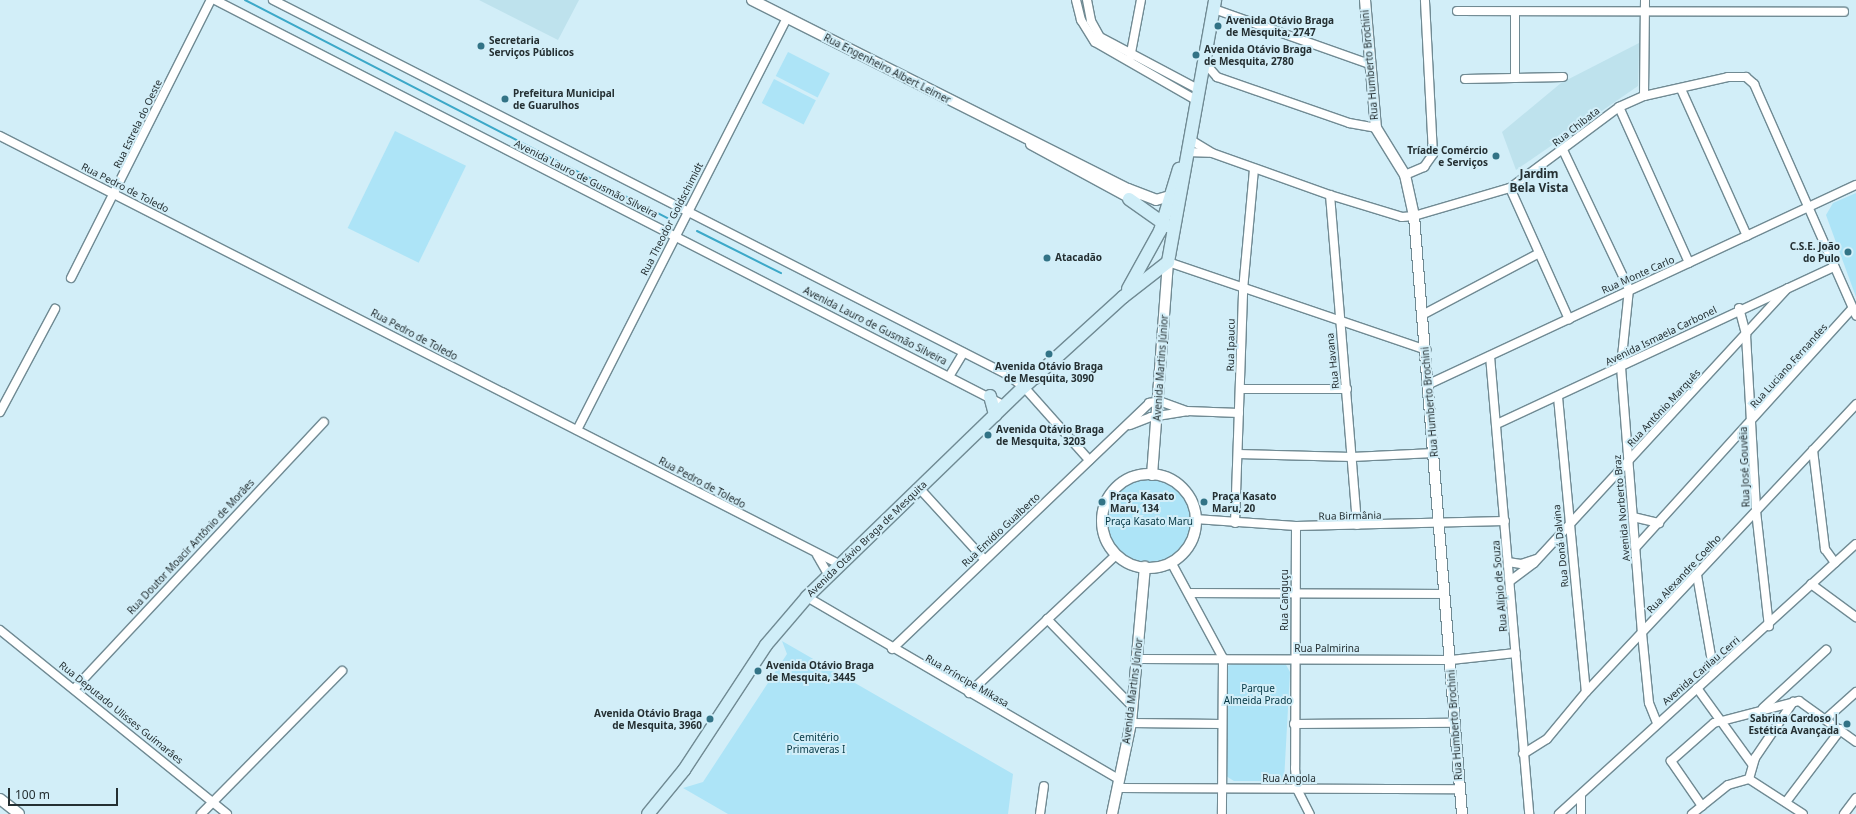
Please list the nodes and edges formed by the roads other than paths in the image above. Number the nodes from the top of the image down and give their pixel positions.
1 (211, 0) edge
2 (214, 0) edge
3 (273, 0) edge
4 (752, 0) edge
5 (1069, 0) edge
6 (1141, 0) edge
7 (1365, 0) edge
8 (1425, 0) edge
9 (1645, 0) edge
10 (1076, 2) edge
11 (1087, 3) edge
12 (1214, 5) edge
13 (1457, 12) dead end
14 (1515, 12) junction
15 (1844, 12) dead end
16 (1645, 13) junction
17 (787, 18) junction
18 (1131, 54) junction
19 (1204, 62) junction
20 (1129, 63) junction
21 (1369, 64) junction
22 (1217, 76) junction
23 (1563, 77) dead end
24 (1515, 78) junction
25 (1465, 79) dead end
26 (1681, 89) junction
27 (1198, 91) junction
28 (1644, 96) junction
29 (1619, 107) junction
30 (1376, 128) junction
31 (0, 136) edge
32 (1023, 138) junction
33 (1189, 139) junction
34 (1563, 150) junction
35 (1186, 152) junction
36 (1212, 153) junction
37 (1254, 168) junction
38 (1405, 175) junction
39 (1856, 185) edge
40 (1510, 188) junction
41 (115, 194) junction
42 (1330, 195) junction
43 (1129, 199) junction
44 (1174, 201) junction
45 (1810, 207) junction
46 (687, 210) junction
47 (1414, 216) junction
48 (1166, 224) junction
49 (674, 234) junction
50 (1747, 236) junction
51 (1539, 253) junction
52 (1168, 262) junction
53 (1688, 263) junction
54 (1834, 267) junction
55 (71, 278) dead end
56 (1788, 288) junction
57 (1629, 289) junction
58 (1243, 290) junction
59 (1123, 297) junction
60 (1739, 308) junction
61 (55, 309) dead end
62 (1854, 312) edge
63 (1424, 314) junction
64 (1569, 319) junction
65 (1339, 322) junction
66 (1746, 335) junction
67 (1426, 350) junction
68 (963, 353) junction
69 (1490, 356) junction
70 (1621, 367) junction
71 (950, 375) junction
72 (1012, 377) junction
73 (1035, 378) junction
74 (1429, 384) junction
75 (1024, 387) junction
76 (1240, 389) junction
77 (1347, 389) junction
78 (990, 396) junction
79 (1558, 398) junction
80 (1159, 401) junction
81 (1856, 404) edge
82 (1005, 406) junction
83 (1187, 411) junction
84 (0, 412) edge
85 (1239, 413) junction
86 (995, 415) junction
87 (1158, 416) junction
88 (1753, 421) junction
89 (324, 422) dead end
90 (1497, 424) junction
91 (1126, 427) junction
92 (577, 430) junction
93 (1813, 450) junction
94 (1434, 453) junction
95 (1238, 454) junction
96 (1352, 457) junction
97 (1089, 460) junction
98 (1628, 461) junction
99 (1152, 475) junction
100 (920, 489) junction
101 (1756, 511) junction
102 (1633, 517) junction
103 (1195, 519) junction
104 (1505, 521) junction
105 (1659, 523) junction
106 (1235, 524) junction
107 (1440, 525) junction
108 (1296, 526) junction
109 (1357, 526) junction
110 (1569, 526) junction
111 (1856, 544) edge
112 (1636, 547) junction
113 (817, 554) junction
114 (1116, 555) junction
115 (1538, 558) junction
116 (984, 559) junction
117 (1171, 562) junction
118 (1508, 562) junction
119 (1835, 563) junction
120 (841, 565) junction
121 (1146, 568) junction
122 (1697, 575) junction
123 (829, 576) junction
124 (1510, 581) junction
125 (1811, 584) junction
126 (1189, 593) junction
127 (1445, 594) junction
128 (1296, 596) junction
129 (807, 597) junction
130 (1856, 617) edge
131 (1046, 619) junction
132 (1769, 626) junction
133 (0, 630) edge
134 (1642, 633) junction
135 (892, 649) junction
136 (1826, 650) dead end
137 (1516, 653) junction
138 (1223, 658) junction
139 (1138, 659) junction
140 (1295, 659) junction
141 (1451, 660) junction
142 (342, 672) dead end
143 (1714, 673) junction
144 (74, 688) junction
145 (1697, 688) junction
146 (1586, 692) junction
147 (1856, 692) edge
148 (969, 693) junction
149 (1793, 702) junction
150 (1133, 707) junction
151 (1763, 709) junction
152 (1827, 718) junction
153 (1724, 720) junction
154 (1131, 723) junction
155 (1657, 723) junction
156 (1222, 724) junction
157 (1294, 724) junction
158 (1456, 724) junction
159 (1841, 729) junction
160 (1856, 742) edge
161 (1523, 754) junction
162 (1752, 764) junction
163 (1749, 779) junction
164 (1119, 783) junction
165 (1044, 786) dead end
166 (1222, 789) junction
167 (1297, 789) junction
168 (1460, 789) junction
169 (1581, 796) junction
170 (1856, 798) edge
171 (0, 799) edge
172 (212, 800) junction
173 (1786, 802) junction
174 (1571, 804) junction
175 (1702, 806) junction
176 (652, 813) edge
177 (19, 814) edge
178 (200, 814) edge
179 (227, 814) edge
180 (1040, 814) edge
181 (1112, 814) edge
182 (1222, 814) edge
183 (1310, 814) edge
184 (1462, 814) edge
185 (1529, 814) edge
186 (1559, 814) edge
187 (1573, 814) edge
188 (1580, 814) edge
189 (1692, 814) edge
190 (1803, 814) edge
191 (1844, 814) edge

1 - 41 street, Rua Estrela do Oeste
2 - 49 street, Avenida Lauro de Gusmão Silveira
3 - 46 street, Avenida Lauro de Gusmão Silveira
4 - 17 street, Rua Engenheiro Albert Leimer
5 - 10 street
6 - 18 street
7 - 21 street, Rua Humberto Brochini
8 - 38 street
9 - 16 street
10 - 11 street
10 - 20 street
11 - 18 street
12 - 19 main road
12 - 21 street
13 - 14 street
14 - 16 street
14 - 24 street
15 - 16 street
16 - 28 street
17 - 32 street, Rua Engenheiro Albert Leimer
17 - 46 street, Rua Theodor Goldschimidt
18 - 20 street
18 - 27 street
19 - 22 street
19 - 27 main road
20 - 27 street
21 - 30 street, Rua Humberto Brochini
22 - 27 street
22 - 30 street
23 - 24 street
24 - 25 street
26 - 28 street, Rua Chibata
26 - 45 street, Rua Chibata
26 - 50 street
27 - 33 main road
28 - 29 street, Rua Chibata
29 - 34 street, Rua Chibata
29 - 53 street
30 - 38 street, Rua Humberto Brochini
31 - 41 street, Rua Pedro de Toledo
32 - 43 street, Rua Engenheiro Albert Leimer
32 - 44 street, Rua Engenheiro Albert Leimer
33 - 35 main road
33 - 36 street
34 - 40 street, Rua Chibata
34 - 57 street
35 - 36 street
35 - 44 main road
36 - 37 street
37 - 42 street
37 - 58 street, Rua Ipaucu
38 - 47 street, Rua Humberto Brochini
39 - 45 street, Rua Monte Carlo
40 - 47 street, Rua Chibata
40 - 51 street
41 - 55 street, Rua Estrela do Oeste
41 - 92 street, Rua Pedro de Toledo
42 - 47 street
42 - 65 street, Rua Havana
43 - 44 street, Rua Engenheiro Albert Leimer
43 - 48 main road
44 - 48 main road
44 - 52 main road
45 - 50 street, Rua Monte Carlo
45 - 54 street
46 - 49 street, Rua Theodor Goldschimidt
46 - 68 street, Avenida Lauro de Gusmão Silveira
47 - 63 street, Rua Humberto Brochini
48 - 52 main road
48 - 59 main road, Avenida Otávio Braga de Mesquita
49 - 71 street, Avenida Lauro de Gusmão Silveira
49 - 92 street, Rua Theodor Goldschimidt
50 - 53 street, Rua Monte Carlo
51 - 63 street
51 - 64 street
52 - 58 street
52 - 59 main road, Avenida Otávio Braga de Mesquita
52 - 80 street, Avenida Martins Júnior
53 - 57 street, Rua Monte Carlo
54 - 56 street, Avenida Ismaela Carbonel
54 - 62 street
56 - 60 street, Avenida Ismaela Carbonel
56 - 66 street, Rua Antônio Marquês
57 - 64 street, Rua Monte Carlo
57 - 70 street, Avenida Norberto Braz
58 - 65 street
58 - 76 street, Rua Ipaucu
59 - 73 main road, Avenida Otávio Braga de Mesquita
60 - 66 street, Rua José Gouvêia
60 - 70 street, Avenida Ismaela Carbonel
61 - 84 street
62 - 88 street, Rua Luciano Fernandes
63 - 67 street, Rua Humberto Brochini
64 - 69 street, Rua Monte Carlo
65 - 67 street
65 - 77 street, Rua Havana
66 - 88 street, Rua José Gouvêia
66 - 98 street, Rua Antônio Marquês
67 - 74 street, Rua Humberto Brochini
68 - 71 street, Avenida Lauro de Gusmão Silveira
68 - 72 street, Avenida Lauro de Gusmão Silveira
69 - 74 street, Rua Monte Carlo
69 - 90 street, Rua Alípio de Souza
70 - 79 street, Avenida Ismaela Carbonel
70 - 98 street, Avenida Norberto Braz
71 - 78 street, Avenida Lauro de Gusmão Silveira
72 - 73 main road
72 - 75 street, Avenida Lauro de Gusmão Silveira
73 - 75 main road, Avenida Otávio Braga de Mesquita
74 - 94 street, Rua Humberto Brochini
75 - 82 main road, Avenida Otávio Braga de Mesquita
75 - 97 street, Avenida Lauro de Gusmão Silveira
76 - 77 street
76 - 85 street, Rua Ipaucu
77 - 96 street, Rua Havana
78 - 82 street, Avenida Lauro de Gusmão Silveira
78 - 86 main road
79 - 90 street, Avenida Ismaela Carbonel
79 - 110 street, Rua Doná Dalvina
80 - 83 street, Rua Emídio Gualberto
80 - 87 street, Avenida Martins Júnior
80 - 91 street, Rua Emídio Gualberto
81 - 93 street, Rua Alexandre Coelho
82 - 86 main road, Avenida Otávio Braga de Mesquita
83 - 85 street, Rua Emídio Gualberto
83 - 87 street, Rua Emídio Gualberto
85 - 95 street, Rua Ipaucu
86 - 100 main road, Avenida Otávio Braga de Mesquita
87 - 91 street, Rua Emídio Gualberto
87 - 99 street, Avenida Martins Júnior
88 - 101 street, Rua José Gouvêia
88 - 105 street, Rua Luciano Fernandes
89 - 144 street, Rua Doutor Moacir Antônio de Morâes
90 - 104 street, Rua Alípio de Souza
91 - 97 street, Rua Emídio Gualberto
92 - 113 street, Rua Pedro de Toledo
93 - 101 street, Rua Alexandre Coelho
93 - 119 street
94 - 96 street
94 - 107 street, Rua Humberto Brochini
95 - 96 street
95 - 106 street, Rua Ipaucu
96 - 109 street, Rua Havana
97 - 116 street, Rua Emídio Gualberto
98 - 102 street, Avenida Norberto Braz
98 - 110 street, Rua Antônio Marquês
99 - 103 street
99 - 114 street
100 - 116 street
100 - 120 main road, Avenida Otávio Braga de Mesquita
101 - 122 street, Rua Alexandre Coelho
101 - 132 street, Rua José Gouvêia
102 - 105 street
102 - 112 street, Avenida Norberto Braz
103 - 106 street, Rua Birmânia
103 - 117 street
104 - 107 street, Rua Birmânia
104 - 118 street, Rua Alípio de Souza
105 - 112 street, Rua Luciano Fernandes
106 - 108 street, Rua Birmânia
107 - 109 street, Rua Birmânia
107 - 127 street, Rua Humberto Brochini
108 - 109 street, Rua Birmânia
108 - 128 street, Rua Canguçu
110 - 115 street, Rua Antônio Marquês
110 - 146 street, Rua Doná Dalvina
111 - 119 street, Avenida Carilau Cerri
112 - 134 street, Avenida Norberto Braz
113 - 120 street, Rua Pedro de Toledo
113 - 123 street
114 - 121 street
114 - 131 street
115 - 118 street, Rua Antônio Marquês
115 - 124 street, Rua Antônio Marquês
116 - 135 street, Rua Emídio Gualberto
117 - 121 street
117 - 126 street
118 - 124 street, Rua Alípio de Souza
119 - 125 street, Avenida Carilau Cerri
120 - 123 main road, Avenida Otávio Braga de Mesquita
121 - 139 street, Avenida Martins Júnior
122 - 134 street, Rua Alexandre Coelho
122 - 143 street
123 - 129 main road, Avenida Otávio Braga de Mesquita
124 - 137 street, Rua Alípio de Souza
125 - 130 street
125 - 132 street, Avenida Carilau Cerri
126 - 128 street
126 - 138 street
127 - 128 street
127 - 141 street, Rua Humberto Brochini
128 - 140 street, Rua Canguçu
129 - 135 street, Rua Príncipe Mikasa
129 - 176 main road, Avenida Otávio Braga de Mesquita
131 - 148 street
131 - 150 street
132 - 143 street, Avenida Carilau Cerri
133 - 144 street, Rua Deputado Ulisses Guímarâes
134 - 146 street, Rua Alexandre Coelho
134 - 155 street, Avenida Norberto Braz
135 - 148 street, Rua Príncipe Mikasa
136 - 151 street
137 - 141 street, Rua Palmirina
137 - 161 street, Rua Alípio de Souza
138 - 139 street, Rua Palmirina
138 - 140 street, Rua Palmirina
138 - 156 street
139 - 150 street, Avenida Martins Júnior
140 - 141 street, Rua Palmirina
140 - 157 street, Rua Canguçu
141 - 158 street, Rua Humberto Brochini
142 - 172 street
143 - 145 street, Avenida Carilau Cerri
144 - 172 street, Rua Deputado Ulisses Guímarâes
145 - 153 street
145 - 155 street, Avenida Carilau Cerri
146 - 161 street, Rua Alexandre Coelho
147 - 152 street
148 - 164 street, Rua Príncipe Mikasa
149 - 151 street
149 - 152 street
149 - 162 street
150 - 154 street, Avenida Martins Júnior
151 - 153 street
152 - 159 street
153 - 162 street
153 - 175 street
154 - 156 street
154 - 164 street, Avenida Martins Júnior
155 - 169 street, Avenida Carilau Cerri
156 - 166 street
157 - 158 street
157 - 167 street, Rua Canguçu
158 - 168 street, Rua Humberto Brochini
159 - 160 street
159 - 173 street
161 - 185 street, Rua Alípio de Souza
162 - 163 street
163 - 173 street
163 - 175 street
164 - 166 street, Rua Angola
164 - 181 street, Avenida Martins Júnior
165 - 180 street
166 - 167 street, Rua Angola
166 - 182 street
167 - 168 street, Rua Angola
167 - 183 street, Rua Canguçu
168 - 184 street, Rua Humberto Brochini
169 - 174 street, Avenida Carilau Cerri
169 - 188 street
170 - 191 street
171 - 177 street
172 - 178 street
172 - 179 street, Rua Deputado Ulisses Guímarâes
173 - 190 street
174 - 186 street, Avenida Carilau Cerri
174 - 187 street
175 - 189 street

